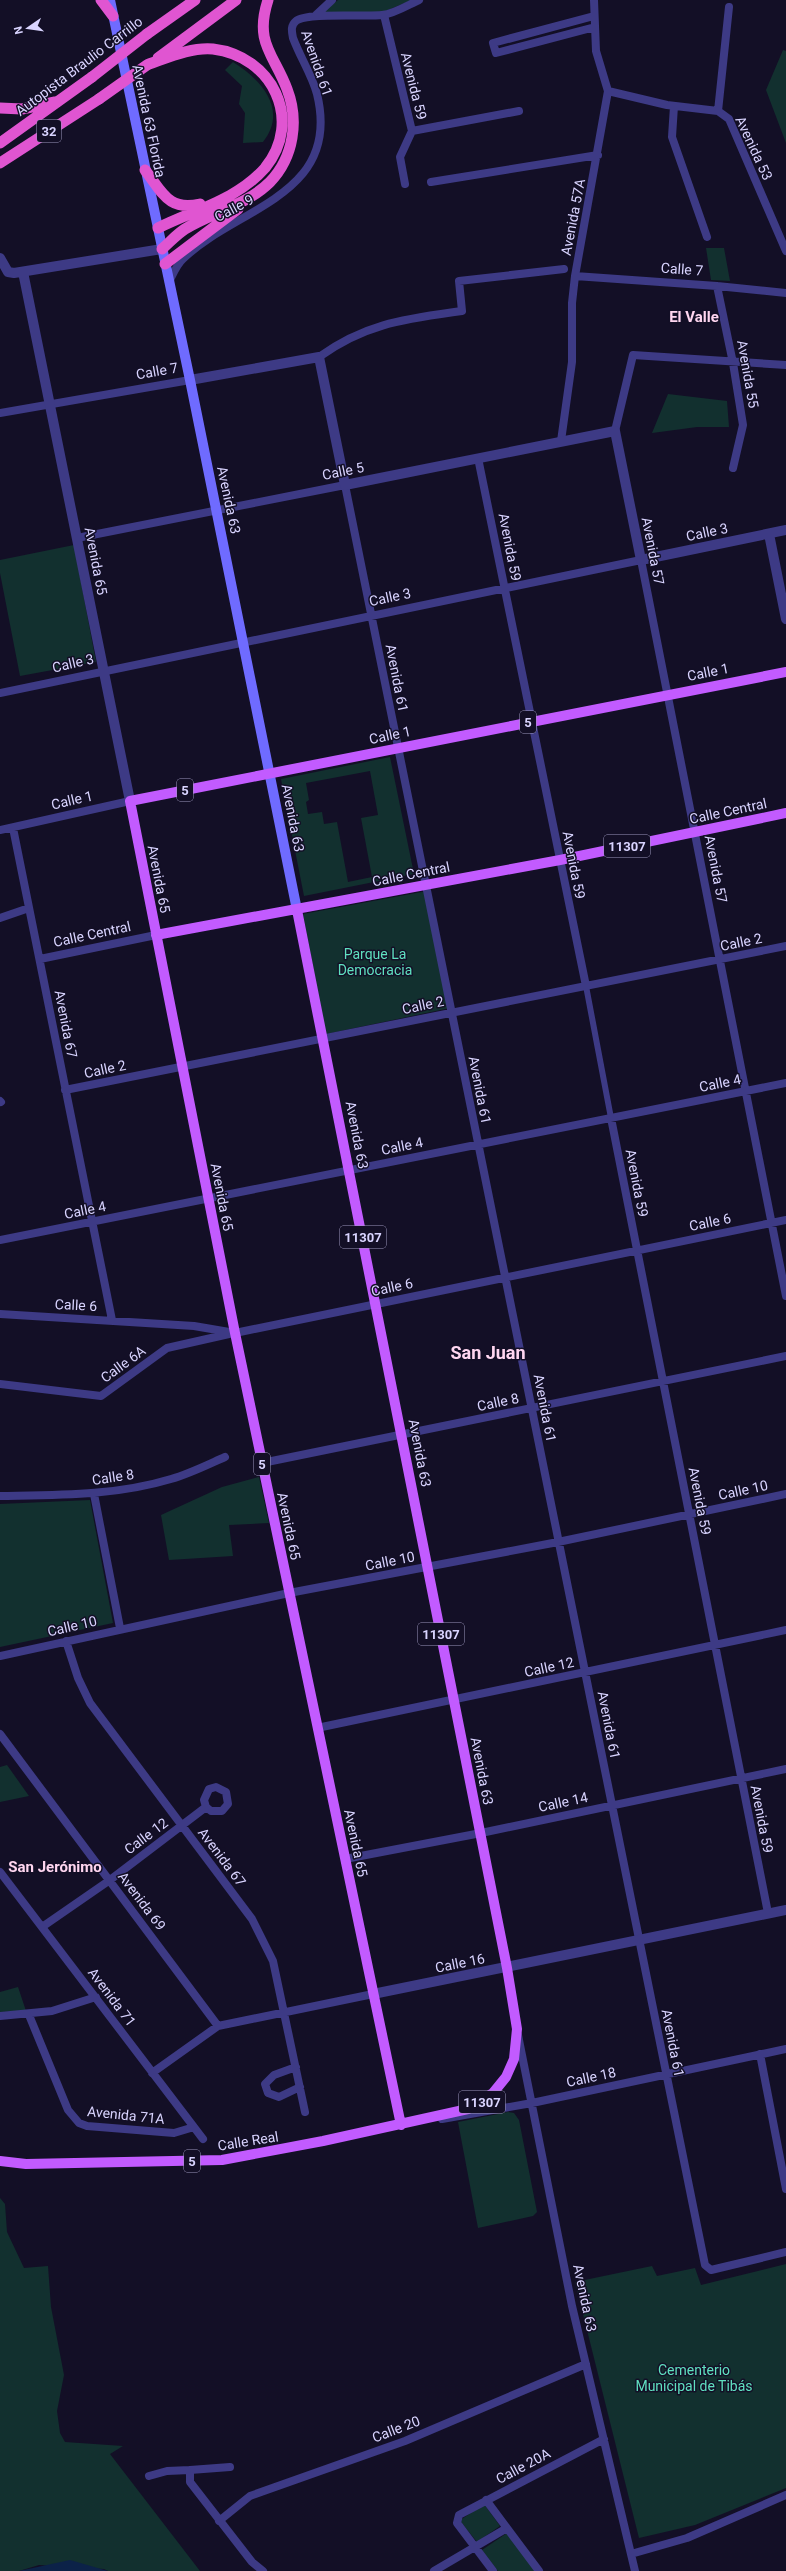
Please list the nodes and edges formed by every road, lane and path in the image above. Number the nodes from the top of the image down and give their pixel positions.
1 (101, 0) edge
2 (110, 0) edge
3 (195, 0) edge
4 (236, 0) edge
5 (268, 0) edge
6 (332, 0) edge
7 (420, 0) edge
8 (594, 0) edge
9 (729, 7) dead end
10 (384, 15) junction
11 (112, 16) junction
12 (316, 16) junction
13 (594, 16) junction
14 (595, 27) junction
15 (148, 65) junction
16 (608, 91) junction
17 (60, 102) junction
18 (674, 106) junction
19 (0, 108) edge
20 (519, 111) dead end
21 (718, 111) junction
22 (412, 131) junction
23 (0, 143) edge
24 (598, 155) junction
25 (312, 159) joint
26 (0, 163) edge
27 (145, 170) junction
28 (431, 182) dead end
29 (405, 184) dead end
30 (258, 192) junction
31 (223, 200) junction
32 (158, 228) junction
33 (707, 237) dead end
34 (162, 248) junction
35 (786, 251) edge
36 (0, 258) edge
37 (165, 264) junction
38 (564, 269) dead end
39 (23, 272) junction
40 (575, 276) junction
41 (169, 282) junction
42 (717, 286) junction
43 (786, 293) edge
44 (319, 357) junction
45 (733, 363) junction
46 (786, 365) edge
47 (190, 380) junction
48 (50, 404) junction
49 (0, 413) edge
50 (615, 431) junction
51 (561, 441) junction
52 (478, 458) junction
53 (733, 468) dead end
54 (344, 485) junction
55 (217, 510) junction
56 (786, 530) edge
57 (769, 534) junction
58 (77, 538) junction
59 (641, 560) junction
60 (505, 588) junction
61 (371, 615) junction
62 (786, 620) edge
63 (243, 642) junction
64 (104, 670) junction
65 (786, 672) edge
66 (0, 693) edge
67 (667, 694) junction
68 (532, 721) junction
69 (398, 748) junction
70 (270, 774) junction
71 (130, 801) junction
72 (786, 813) edge
73 (13, 828) junction
74 (0, 830) edge
75 (694, 832) junction
76 (560, 860) junction
77 (426, 886) junction
78 (29, 908) junction
79 (297, 910) junction
80 (0, 918) edge
81 (156, 935) junction
82 (786, 946) edge
83 (40, 960) junction
84 (720, 960) junction
85 (586, 986) junction
86 (451, 1013) junction
87 (324, 1039) junction
88 (182, 1066) junction
89 (786, 1083) edge
90 (65, 1090) junction
91 (746, 1091) junction
92 (611, 1118) junction
93 (478, 1144) junction
94 (350, 1170) junction
95 (208, 1199) junction
96 (786, 1220) edge
97 (92, 1222) junction
98 (772, 1223) junction
99 (0, 1240) edge
100 (637, 1250) junction
101 (505, 1276) junction
102 (786, 1296) edge
103 (376, 1303) junction
104 (0, 1314) edge
105 (112, 1320) junction
106 (194, 1326) junction
107 (235, 1333) junction
108 (196, 1340) junction
109 (786, 1356) edge
110 (663, 1381) junction
111 (0, 1384) edge
112 (531, 1408) junction
113 (402, 1435) junction
114 (225, 1457) dead end
115 (262, 1463) junction
116 (94, 1494) junction
117 (786, 1494) edge
118 (0, 1496) edge
119 (689, 1514) junction
120 (558, 1542) junction
121 (428, 1567) junction
122 (289, 1594) junction
123 (120, 1628) junction
124 (786, 1630) edge
125 (66, 1641) junction
126 (715, 1645) junction
127 (0, 1656) edge
128 (585, 1672) junction
129 (454, 1701) junction
130 (317, 1728) junction
131 (0, 1734) edge
132 (786, 1769) edge
133 (741, 1778) junction
134 (612, 1804) junction
135 (206, 1807) dead end
136 (182, 1826) junction
137 (481, 1833) junction
138 (345, 1859) junction
139 (0, 1872) edge
140 (110, 1880) junction
141 (786, 1910) edge
142 (768, 1913) junction
143 (42, 1927) junction
144 (639, 1941) junction
145 (507, 1968) junction
146 (373, 1994) junction
147 (96, 1997) junction
148 (284, 2011) junction
149 (29, 2015) junction
150 (0, 2016) edge
151 (218, 2026) junction
152 (517, 2029) junction
153 (786, 2049) edge
154 (760, 2054) junction
155 (296, 2067) junction
156 (152, 2073) junction
157 (666, 2074) junction
158 (300, 2087) junction
159 (532, 2103) junction
160 (305, 2112) dead end
161 (401, 2125) junction
162 (194, 2127) junction
163 (203, 2139) dead end
164 (782, 2147) edge
165 (0, 2161) edge
166 (786, 2189) edge
167 (786, 2252) edge
168 (586, 2364) junction
169 (604, 2439) junction
170 (230, 2468) dead end
171 (190, 2470) junction
172 (149, 2476) dead end
173 (786, 2495) edge
174 (486, 2500) junction
175 (219, 2521) junction
176 (507, 2528) junction
177 (475, 2548) junction
178 (631, 2554) junction
179 (264, 2571) edge
180 (434, 2571) edge
181 (493, 2571) edge
182 (539, 2571) edge
183 (635, 2571) edge

1 - 11 highway
2 - 11 main road, Avenida 63 Florida
3 - 17 highway, Autopista Braulio Carrillo / 32, bridge
4 - 15 highway, 32
5 - 30 highway
6 - 12 street
7 - 10 street
8 - 13 street, Avenida 57A
9 - 21 street, Avenida 53
10 - 12 street
10 - 22 street, Avenida 59
11 - 27 main road, Avenida 63 Florida
12 - 25 street, Avenida 61
13 - 14 street, Avenida 57A
13 - 14 street
14 - 16 street, Avenida 57A
15 - 26 highway, 32, bridge
15 - 31 highway
16 - 18 street
16 - 24 street, Avenida 57A
17 - 19 highway
17 - 23 highway, Autopista Braulio Carrillo / 32
18 - 21 street
18 - 33 street
20 - 22 street
21 - 35 street, Avenida 53
22 - 29 street, Avenida 59
24 - 28 street
24 - 40 street, Avenida 57A
25 - 41 street, Calle 9
27 - 31 highway
27 - 32 main road, Avenida 63 Florida
30 - 34 highway
30 - 37 highway
31 - 32 highway
32 - 34 main road, Avenida 63 Florida
34 - 37 main road, Avenida 63
34 - 39 street
36 - 39 street
37 - 41 main road, Avenida 63
38 - 44 street
39 - 48 street, Avenida 65
40 - 42 street, Calle 7
40 - 51 street, Avenida 57A
41 - 47 main road, Avenida 63
42 - 43 street, Calle 7
42 - 45 street, Avenida 55
44 - 47 street, Calle 7
44 - 54 street
45 - 46 street
45 - 50 street, Avenida 57
45 - 53 street, Avenida 55
47 - 48 street, Calle 7
47 - 55 main road, Avenida 63
48 - 49 street, Calle 7
48 - 58 street, Avenida 65
50 - 51 street, Calle 5
50 - 59 street, Avenida 57
51 - 52 street, Calle 5
52 - 54 street, Calle 5
52 - 60 street, Avenida 59
54 - 55 street, Calle 5
54 - 61 street, Avenida 61
55 - 58 street, Calle 5
55 - 63 main road, Avenida 63
56 - 57 street, Calle 3
57 - 59 street, Calle 3
57 - 62 street
58 - 64 street, Avenida 65
59 - 60 street, Calle 3
59 - 67 street, Avenida 57
60 - 61 street, Calle 3
60 - 68 street, Avenida 59
61 - 63 street, Calle 3
61 - 69 street, Avenida 61
63 - 64 street, Calle 3
63 - 70 main road, Avenida 63
64 - 66 street, Calle 3
64 - 71 street, Avenida 65
65 - 67 main road, Calle 1 / 5
67 - 68 main road, Calle 1 / 5
67 - 75 street, Avenida 57
68 - 69 main road, Calle 1 / 5
68 - 76 street, Avenida 59
69 - 70 main road, Calle 1 / 5
69 - 77 street, Avenida 61
70 - 71 main road, Calle 1 / 5
70 - 79 main road, Avenida 63
71 - 73 street, Calle 1
71 - 81 main road, Avenida 65 / 5
72 - 75 main road, Calle Central / 11307
73 - 74 street, Calle 1
73 - 78 street, Avenida 67
75 - 76 main road, Calle Central / 11307
75 - 84 street, Avenida 57
76 - 77 main road, Calle Central / 11307
76 - 85 street, Avenida 59
77 - 79 main road, Calle Central / 11307
77 - 86 street, Avenida 61
78 - 80 street
78 - 83 street, Avenida 67
79 - 81 main road, Calle Central
79 - 87 main road, Avenida 63 / 11307
81 - 83 street, Calle Central
81 - 88 main road, Avenida 65 / 5
82 - 84 street, Calle 2
83 - 90 street, Avenida 67
84 - 85 street, Calle 2
84 - 91 street, Avenida 57
85 - 86 street, Calle 2
85 - 92 street, Avenida 59
86 - 87 street, Calle 2
86 - 93 street, Avenida 61
87 - 88 street, Calle 2
87 - 94 main road, Avenida 63 / 11307
88 - 90 street, Calle 2
88 - 95 main road, Avenida 65 / 5
89 - 91 street, Calle 4
90 - 97 street, Avenida 67
91 - 92 street, Calle 4
91 - 98 street, Avenida 57
92 - 93 street, Calle 4
92 - 100 street, Avenida 59
93 - 94 street, Calle 4
93 - 101 street, Avenida 61
94 - 95 street, Calle 4
94 - 103 main road, Avenida 63 / 11307
95 - 97 street, Calle 4
95 - 107 main road, Avenida 65 / 5
96 - 98 street, Calle 6
97 - 99 street, Calle 4
97 - 105 street, Avenida 67
98 - 100 street, Calle 6
98 - 102 street, Avenida 57
100 - 101 street, Calle 6
100 - 110 street, Avenida 59
101 - 103 street, Calle 6
101 - 112 street, Avenida 61
103 - 107 street, Calle 6
103 - 113 main road, Avenida 63 / 11307
104 - 105 street, Calle 6
105 - 106 street, Calle 6
106 - 107 street, Calle 6
106 - 108 street
107 - 108 street, Calle 6A
107 - 115 main road, Avenida 65 / 5
108 - 111 street, Calle 6A
109 - 110 street, Calle 8
110 - 112 street, Calle 8
110 - 119 street, Avenida 59
112 - 113 street, Calle 8
112 - 120 street, Avenida 61
113 - 115 street, Calle 8
113 - 121 main road, Avenida 63 / 11307
114 - 116 street, Calle 8
115 - 122 main road, Avenida 65 / 5
116 - 118 street, Calle 8
116 - 123 street
117 - 119 street, Calle 10
119 - 120 street, Calle 10
119 - 126 street, Avenida 59
120 - 121 street, Calle 10
120 - 128 street, Avenida 61
121 - 122 street, Calle 10
121 - 129 main road, Avenida 63 / 11307
122 - 123 street, Calle 10
122 - 130 main road, Avenida 65 / 5
123 - 125 street, Calle 10
124 - 126 street, Calle 12
125 - 127 street, Calle 10
125 - 136 street, Avenida 67
126 - 128 street, Calle 12
126 - 133 street, Avenida 59
128 - 129 street, Calle 12
128 - 134 street, Avenida 61
129 - 130 street, Calle 12
129 - 137 main road, Avenida 63 / 11307
130 - 138 main road, Avenida 65 / 5
131 - 140 street, Avenida 69
132 - 133 street, Calle 14
133 - 134 street, Calle 14
133 - 142 street, Avenida 59
134 - 137 street, Calle 14
134 - 144 street, Avenida 61
135 - 136 street, Calle 12
136 - 140 street, Calle 12
136 - 148 street, Avenida 67
137 - 138 street, Calle 14
137 - 145 main road, Avenida 63 / 11307
138 - 146 main road, Avenida 65 / 5
139 - 143 street, Avenida 71
140 - 143 street, Calle 12
140 - 151 street, Avenida 69
141 - 142 street, Calle 16
142 - 144 street, Calle 16
143 - 147 street, Avenida 71
144 - 145 street, Calle 16
144 - 157 street, Avenida 61
145 - 146 street, Calle 16
145 - 152 main road, Avenida 63 / 11307
146 - 148 street, Calle 16
146 - 161 main road, Avenida 65 / 5
147 - 149 street
147 - 156 street, Avenida 71
148 - 151 street, Calle 16
148 - 155 street, Avenida 67
149 - 150 street
149 - 162 street, Avenida 71A
151 - 156 street, Calle 16
152 - 159 street, Avenida 63
152 - 161 main road, Avenida 63 / 11307
153 - 154 street, Calle 18
154 - 157 street, Calle 18
154 - 164 street
155 - 158 street, Avenida 67
155 - 158 street
156 - 162 street, Avenida 71
157 - 159 street, Calle 18
157 - 167 street, Avenida 61
158 - 160 street, Avenida 67
159 - 161 street, Calle 18
159 - 168 street, Avenida 63
161 - 165 main road, Calle Real / 5
162 - 163 street, Avenida 71
164 - 166 street
168 - 169 street, Avenida 63
168 - 175 street, Calle 20
169 - 174 street, Calle 20A
169 - 178 street, Avenida 63
170 - 171 street
171 - 172 street
171 - 175 street
173 - 178 street
174 - 176 street
174 - 177 street, Calle 20A
175 - 179 street
176 - 177 street
176 - 182 street
177 - 180 street
177 - 181 street
178 - 183 street, Avenida 63

